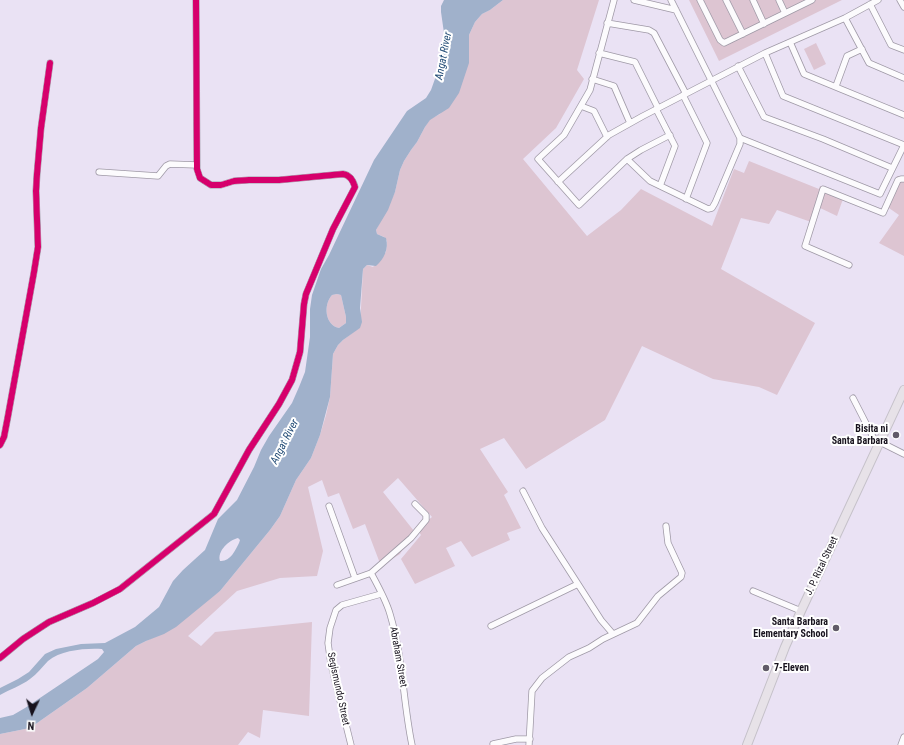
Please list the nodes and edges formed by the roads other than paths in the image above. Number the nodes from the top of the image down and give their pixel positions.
1 (196, 0) edge
2 (614, 0) edge
3 (634, 0) edge
4 (671, 0) edge
5 (700, 0) edge
6 (726, 0) edge
7 (753, 0) edge
8 (779, 0) edge
9 (878, 0) edge
10 (900, 0) edge
11 (808, 1) edge
12 (870, 4) junction
13 (904, 7) edge
14 (676, 10) junction
15 (785, 13) junction
16 (845, 18) junction
17 (607, 23) junction
18 (764, 24) junction
19 (743, 34) junction
20 (790, 42) junction
21 (862, 49) junction
22 (904, 50) edge
23 (599, 53) junction
24 (765, 53) junction
25 (50, 63) dead end
26 (738, 66) junction
27 (904, 78) edge
28 (592, 79) junction
29 (712, 80) junction
30 (836, 86) junction
31 (685, 95) junction
32 (581, 106) junction
33 (657, 109) junction
34 (904, 115) edge
35 (630, 123) junction
36 (670, 135) junction
37 (607, 137) junction
38 (740, 138) junction
39 (627, 159) junction
40 (197, 165) junction
41 (892, 168) junction
42 (99, 172) dead end
43 (904, 179) edge
44 (558, 182) junction
45 (660, 186) junction
46 (686, 199) junction
47 (849, 265) dead end
48 (904, 390) edge
49 (853, 398) dead end
50 (879, 442) junction
51 (0, 446) edge
52 (904, 454) edge
53 (523, 491) dead end
54 (415, 504) dead end
55 (329, 506) dead end
56 (666, 526) dead end
57 (371, 572) junction
58 (356, 578) junction
59 (578, 584) junction
60 (337, 585) dead end
61 (753, 591) dead end
62 (381, 594) junction
63 (801, 611) junction
64 (491, 626) dead end
65 (613, 634) junction
66 (0, 658) edge
67 (904, 737) edge
68 (529, 742) edge
69 (493, 744) dead end
70 (351, 745) edge
71 (412, 745) edge
72 (747, 745) edge
73 (901, 745) edge

1 - 40 street
2 - 17 street
3 - 14 street
4 - 14 street
5 - 19 street
6 - 19 street
7 - 18 street
8 - 15 street
9 - 12 street
10 - 13 street
11 - 15 street
12 - 16 street
12 - 22 street
14 - 29 street
15 - 18 street
16 - 20 street
16 - 21 street
17 - 23 street
17 - 31 street
18 - 19 street
20 - 24 street
20 - 30 street
21 - 27 street
21 - 30 street
23 - 28 street
23 - 33 street
24 - 26 street
24 - 41 street
25 - 51 street
26 - 29 street
26 - 41 street
28 - 32 street
28 - 35 street
29 - 31 street
29 - 38 street
30 - 34 street
31 - 33 street
31 - 46 street
32 - 37 street
32 - 44 street
33 - 35 street
33 - 36 street
35 - 37 street
36 - 39 street
36 - 45 street
37 - 44 street
38 - 41 street
38 - 46 street
39 - 44 street
39 - 45 street
40 - 42 street
40 - 66 street
43 - 47 street
45 - 46 street
48 - 50 main road, J. P. Rizal Street
49 - 50 street
50 - 52 street
50 - 63 main road, J. P. Rizal Street
53 - 59 street
54 - 57 street
55 - 58 street
56 - 65 street
57 - 58 street
57 - 62 street, Abraham Street
58 - 60 street
59 - 64 street
59 - 65 street
61 - 63 street
62 - 70 street, Segismundo Street
62 - 71 street, Abraham Street
63 - 72 main road, J. P. Rizal Street
65 - 68 street
67 - 73 street
68 - 69 street

